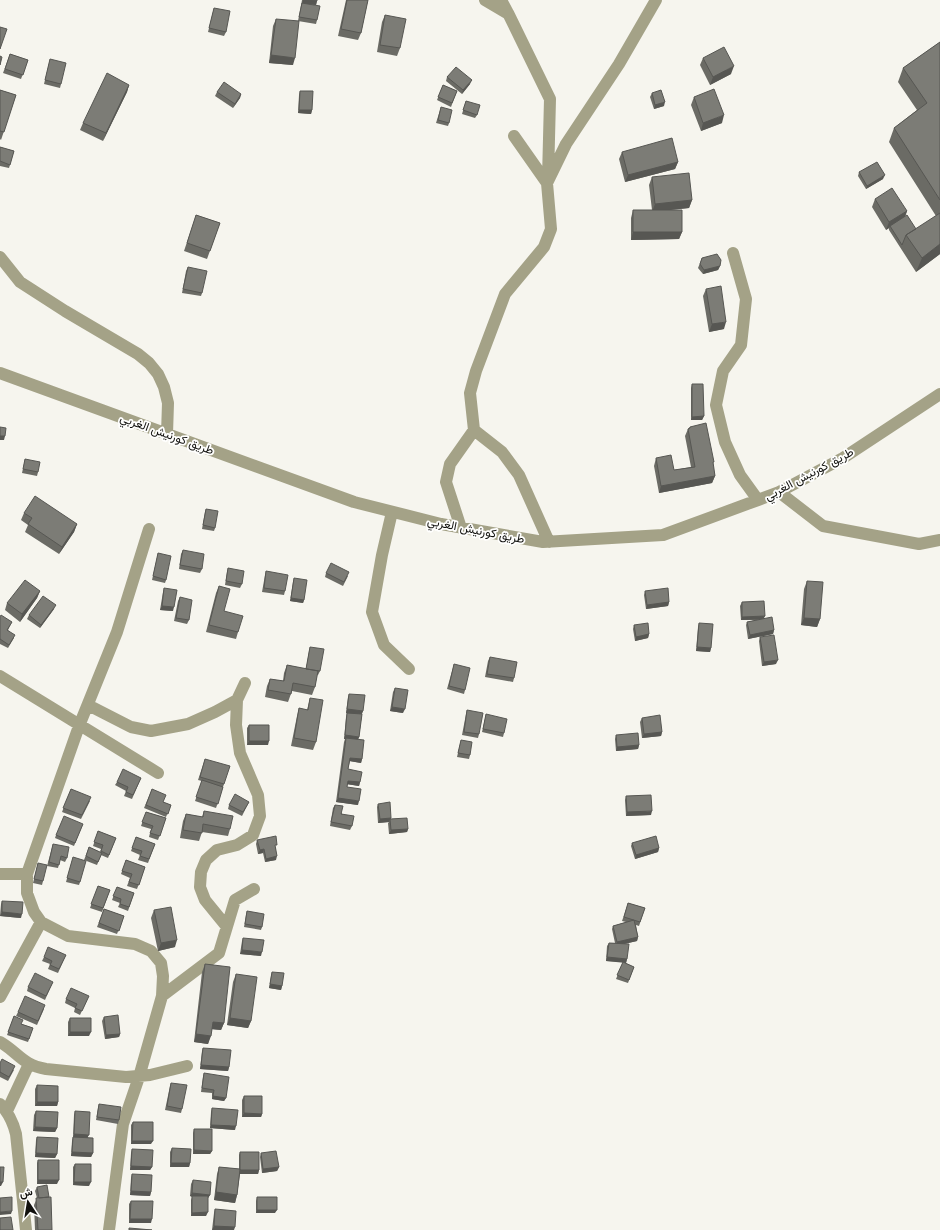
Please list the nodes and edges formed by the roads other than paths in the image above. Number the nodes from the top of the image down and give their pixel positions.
1 (485, 0) edge
2 (501, 0) edge
3 (656, 0) edge
4 (508, 13) junction
5 (514, 136) dead end
6 (548, 183) junction
7 (733, 253) dead end
8 (0, 257) edge
9 (0, 374) edge
10 (940, 394) edge
11 (474, 430) junction
12 (167, 434) junction
13 (779, 492) junction
14 (758, 500) junction
15 (392, 512) junction
16 (461, 528) junction
17 (149, 529) dead end
18 (940, 540) edge
19 (549, 542) junction
20 (409, 669) dead end
21 (0, 676) edge
22 (245, 683) dead end
23 (237, 700) junction
24 (88, 705) junction
25 (79, 726) junction
26 (158, 773) dead end
27 (0, 874) edge
28 (27, 874) junction
29 (254, 889) dead end
30 (41, 922) junction
31 (227, 926) junction
32 (162, 996) junction
33 (0, 997) edge
34 (0, 1042) edge
35 (29, 1064) junction
36 (187, 1066) dead end
37 (139, 1077) junction
38 (4, 1108) edge
39 (26, 1230) edge
40 (109, 1230) edge

1 - 4 street
2 - 4 street
3 - 6 street
4 - 6 street
5 - 6 street
6 - 11 street
7 - 14 street
8 - 12 street
9 - 12 street, طريق كورنيش الغربي
10 - 13 street, طريق كورنيش الغربي
11 - 16 street
11 - 19 street
12 - 15 street, طريق كورنيش الغربي
13 - 14 street, طريق كورنيش الغربي
13 - 18 street
14 - 19 street, طريق كورنيش الغربي
15 - 16 street, طريق كورنيش الغربي
15 - 20 street
16 - 19 street, طريق كورنيش الغربي
17 - 24 street
21 - 25 street
22 - 23 street
23 - 24 street
23 - 31 street
24 - 25 street
25 - 26 street
25 - 28 street
27 - 28 street
28 - 30 street
29 - 31 street
30 - 32 street
30 - 33 street
31 - 32 street
32 - 37 street
34 - 35 street
35 - 37 street
35 - 38 street
36 - 37 street
37 - 40 street
38 - 39 street

